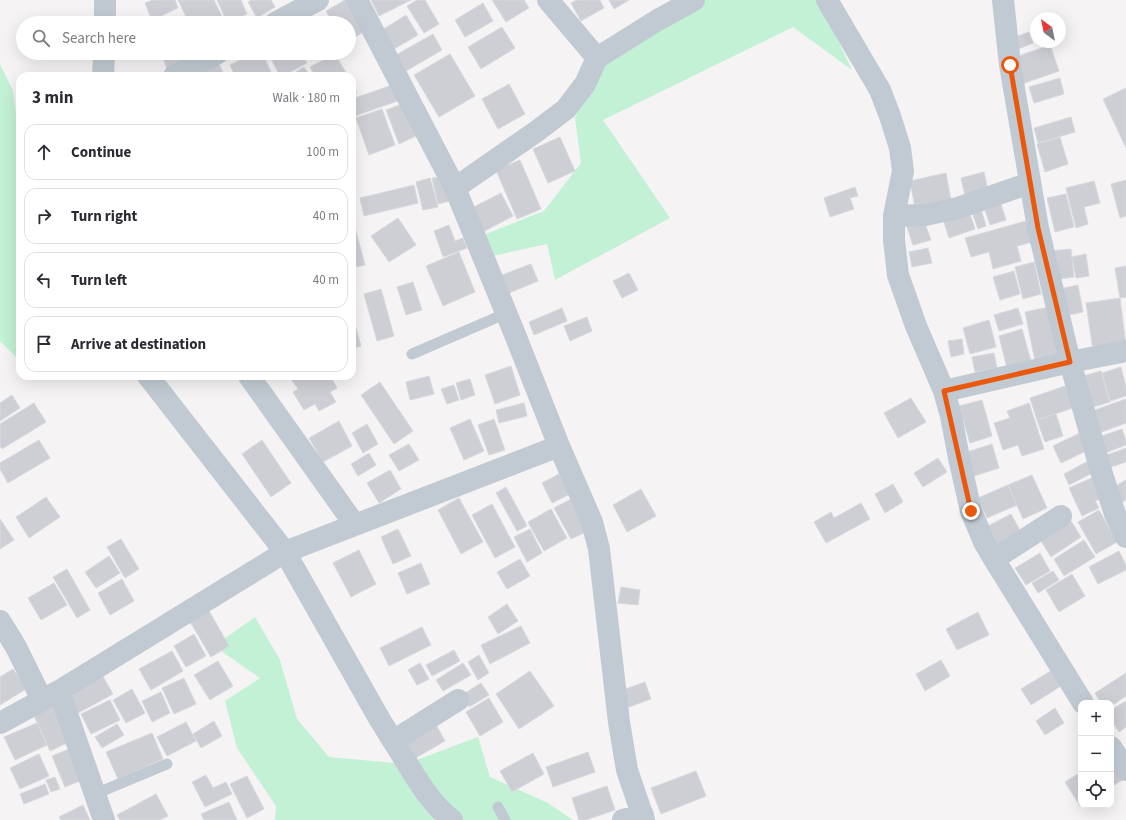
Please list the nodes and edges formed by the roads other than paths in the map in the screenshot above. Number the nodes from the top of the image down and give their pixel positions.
1 (105, 0) edge
2 (318, 0) edge
3 (357, 0) edge
4 (548, 0) edge
5 (694, 0) edge
6 (827, 0) edge
7 (1003, 0) edge
8 (105, 16) edge
9 (288, 16) edge
10 (597, 58) junction
11 (104, 60) edge
12 (205, 60) edge
13 (104, 72) edge
14 (182, 72) edge
15 (1030, 183) junction
16 (456, 188) junction
17 (894, 216) junction
18 (507, 314) junction
19 (1126, 352) edge
20 (412, 354) dead end
21 (1070, 362) junction
22 (151, 380) edge
23 (252, 380) edge
24 (944, 391) junction
25 (558, 446) junction
26 (1061, 516) dead end
27 (355, 525) junction
28 (1126, 537) edge
29 (285, 552) junction
30 (994, 558) junction
31 (0, 621) edge
32 (50, 695) junction
33 (458, 700) dead end
34 (1081, 700) edge
35 (0, 723) edge
36 (1126, 736) edge
37 (393, 741) junction
38 (1114, 744) edge
39 (1114, 751) edge
40 (167, 764) dead end
41 (1126, 770) edge
42 (95, 794) junction
43 (498, 807) dead end
44 (637, 818) edge
45 (104, 820) edge
46 (452, 820) edge
47 (504, 820) edge

1 - 8 street
2 - 9 street
3 - 16 street
4 - 10 street
5 - 10 street
6 - 17 street
7 - 15 street
10 - 16 street
11 - 13 street
12 - 14 street
15 - 17 street
15 - 21 street
16 - 18 street
17 - 24 street
18 - 20 lane
18 - 25 street
19 - 21 street
21 - 24 street
21 - 28 street
22 - 29 street
23 - 27 street
24 - 30 street
25 - 27 street
25 - 44 street
26 - 30 street
27 - 29 street
29 - 32 street
29 - 37 street
30 - 34 street
31 - 32 street
32 - 35 street
32 - 42 street
33 - 37 street
36 - 38 street
37 - 46 street
39 - 41 street
40 - 42 lane
42 - 45 street
43 - 47 lane

